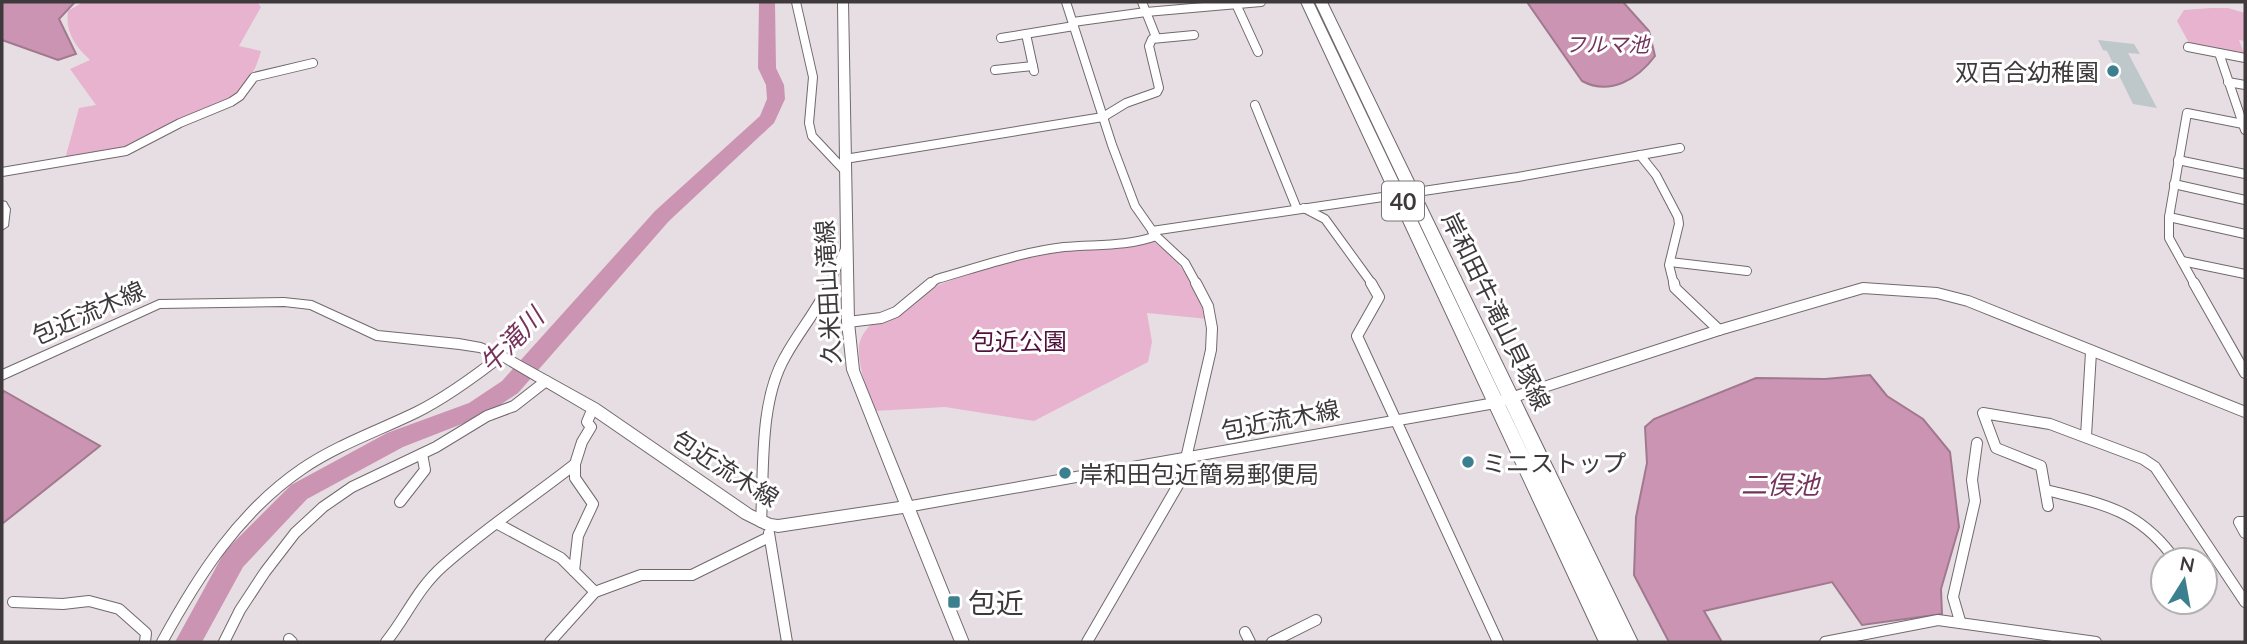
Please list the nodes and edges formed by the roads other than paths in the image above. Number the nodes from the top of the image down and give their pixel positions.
1 (796, 2) edge
2 (843, 2) edge
3 (1066, 2) edge
4 (1142, 2) edge
5 (1261, 2) edge
6 (1307, 2) edge
7 (1321, 2) edge
8 (1236, 4) junction
9 (1146, 12) junction
10 (1074, 24) junction
11 (1026, 34) junction
12 (1194, 36) dead end
13 (1156, 37) junction
14 (1001, 38) dead end
15 (2189, 47) dead end
16 (1258, 51) dead end
17 (2219, 53) junction
18 (2245, 58) edge
19 (313, 63) dead end
20 (995, 70) dead end
21 (2228, 82) junction
22 (2245, 85) edge
23 (1255, 106) dead end
24 (2242, 111) edge
25 (1103, 117) junction
26 (2244, 127) edge
27 (1680, 148) dead end
28 (1640, 155) junction
29 (2178, 160) junction
30 (845, 165) junction
31 (2, 172) edge
32 (2245, 174) edge
33 (2174, 184) junction
34 (1406, 194) junction
35 (2245, 200) edge
36 (2, 205) edge
37 (1300, 208) junction
38 (2169, 217) junction
39 (2, 226) edge
40 (1154, 233) junction
41 (2245, 234) edge
42 (847, 247) junction
43 (2182, 261) junction
44 (1670, 262) junction
45 (1747, 271) dead end
46 (2245, 274) edge
47 (848, 322) junction
48 (1719, 330) junction
49 (2091, 352) junction
50 (506, 359) junction
51 (2245, 373) edge
52 (2, 375) edge
53 (542, 380) junction
54 (1502, 400) junction
55 (593, 408) junction
56 (2245, 412) edge
57 (1394, 421) junction
58 (2086, 436) junction
59 (1977, 443) dead end
60 (422, 454) junction
61 (1188, 459) junction
62 (575, 464) junction
63 (2046, 490) junction
64 (400, 502) dead end
65 (2048, 506) dead end
66 (906, 507) junction
67 (2245, 522) edge
68 (498, 524) junction
69 (766, 528) junction
70 (2245, 533) edge
71 (2165, 546) edge
72 (574, 571) junction
73 (595, 592) junction
74 (2245, 602) edge
75 (13, 603) dead end
76 (1316, 620) dead end
77 (1960, 621) junction
78 (145, 642) edge
79 (162, 642) edge
80 (225, 642) edge
81 (386, 642) edge
82 (550, 642) edge
83 (787, 642) edge
84 (962, 642) edge
85 (1087, 642) edge
86 (1272, 642) edge
87 (1498, 642) edge
88 (1609, 642) edge
89 (1628, 642) edge
90 (1825, 642) edge
91 (2096, 642) edge

1 - 30 street
2 - 30 street, 久米田山滝線
3 - 10 street
4 - 9 street
5 - 8 street
6 - 34 main road, 岸和田牛滝山貝塚線 / 40
7 - 34 main road, 岸和田牛滝山貝塚線 / 40
8 - 9 street
8 - 16 street
9 - 10 street
9 - 13 street
10 - 11 street
10 - 25 street
11 - 14 street
11 - 20 street
12 - 13 street
13 - 25 street
15 - 17 street
17 - 18 street
17 - 21 street
19 - 31 street
21 - 22 street
21 - 24 street
23 - 37 street
24 - 26 street
25 - 30 street
25 - 40 street
26 - 29 street
27 - 28 street
28 - 34 street
28 - 44 street
29 - 32 street
29 - 33 street
30 - 42 street, 久米田山滝線
33 - 35 street
33 - 38 street
34 - 37 street
34 - 54 main road, 岸和田牛滝山貝塚線 / 40
36 - 39 street
37 - 40 street
37 - 57 street
38 - 41 street
38 - 43 street
40 - 47 street
40 - 61 street
42 - 47 street, 久米田山滝線
42 - 69 street
43 - 46 street
43 - 51 street
44 - 45 street
44 - 48 street
47 - 66 street, 久米田山滝線
48 - 49 street, 包近流木線
48 - 54 street, 包近流木線
49 - 56 street, 包近流木線
49 - 58 street
50 - 52 street, 包近流木線
50 - 53 street, 包近流木線
50 - 79 street
53 - 55 street, 包近流木線
53 - 60 street
54 - 57 street, 包近流木線
54 - 88 main road, 岸和田牛滝山貝塚線 / 40
54 - 89 main road, 岸和田牛滝山貝塚線 / 40
55 - 62 street
55 - 69 street, 包近流木線
57 - 61 street, 包近流木線
57 - 87 street
58 - 63 street
58 - 74 street
59 - 77 street
60 - 64 street
60 - 80 street
61 - 66 street, 包近流木線
61 - 85 street
62 - 68 street
62 - 72 street
63 - 65 street
63 - 71 street
66 - 69 street, 包近流木線
66 - 84 street, 久米田山滝線
67 - 70 street
68 - 72 street
68 - 81 street
69 - 73 street
69 - 83 street
72 - 73 street
73 - 82 street
75 - 78 street
76 - 86 street
77 - 90 street
77 - 91 street

